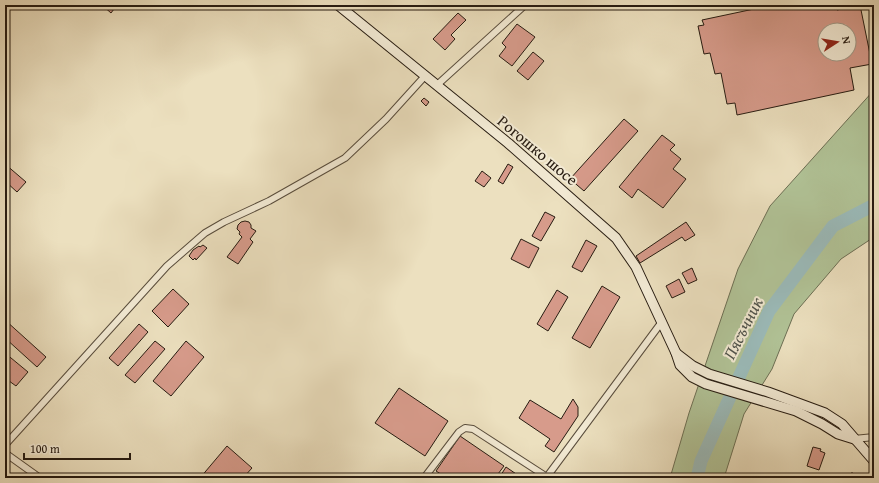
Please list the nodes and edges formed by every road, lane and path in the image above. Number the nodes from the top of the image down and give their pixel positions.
1 (338, 5) edge
2 (525, 5) edge
3 (425, 76) junction
4 (437, 86) junction
5 (661, 322) junction
6 (676, 353) junction
7 (874, 437) edge
8 (854, 439) junction
9 (5, 445) edge
10 (5, 453) edge
11 (874, 461) edge
12 (40, 478) edge
13 (424, 478) edge
14 (546, 478) edge

1 - 3 main road, Рогошко шосе
2 - 4 street
3 - 4 main road, Рогошко шосе
3 - 9 street
4 - 5 main road, Рогошко шосе
5 - 6 main road, Рогошко шосе
5 - 14 street
6 - 8 main road, Рогошко шосе
6 - 8 main road, Рогошко шосе
7 - 8 street
8 - 11 main road, Рогошко шосе
10 - 12 street
13 - 14 street

